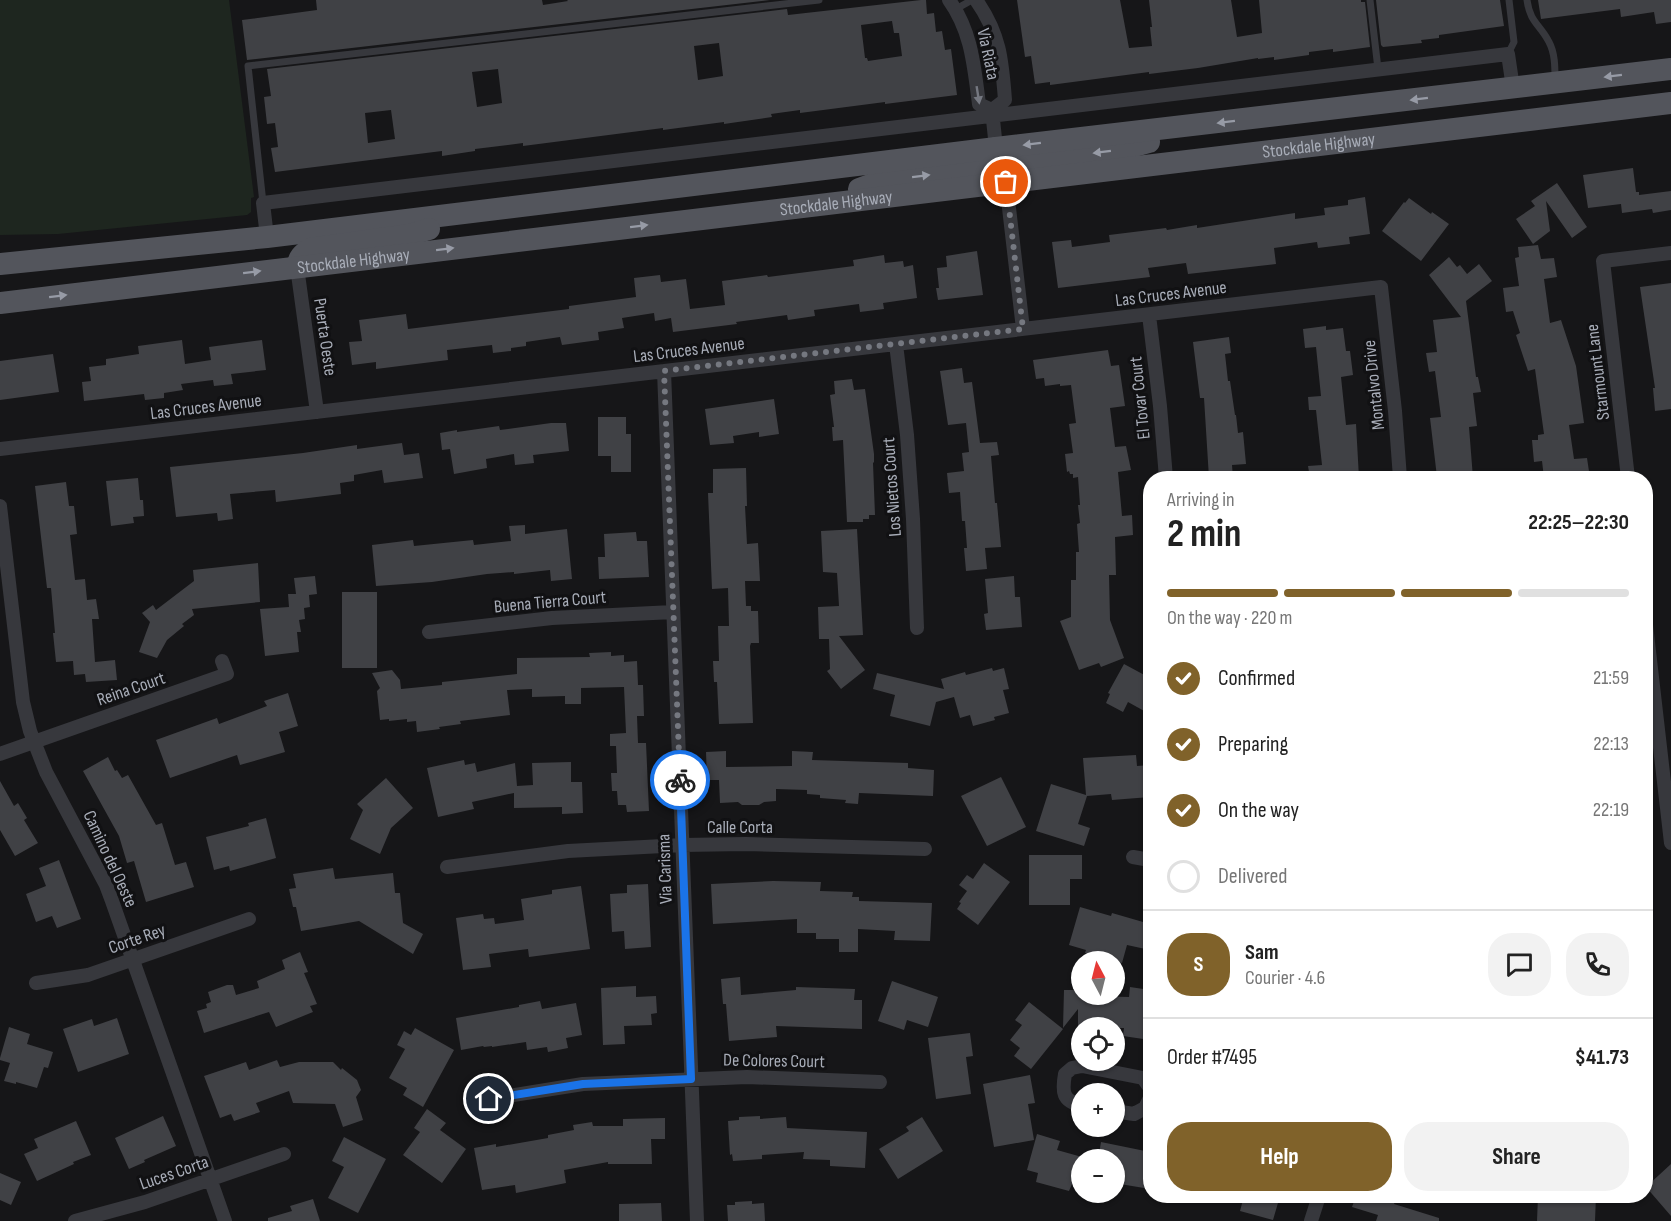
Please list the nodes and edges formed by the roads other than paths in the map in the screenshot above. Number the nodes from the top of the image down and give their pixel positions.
1 (819, 0) edge
2 (972, 0) edge
3 (976, 0) edge
4 (1370, 0) edge
5 (1509, 0) edge
6 (1527, 0) edge
7 (953, 5) edge
8 (1508, 54) junction
9 (1378, 69) junction
10 (1671, 69) edge
11 (1556, 83) junction
12 (1513, 88) junction
13 (1671, 103) edge
14 (992, 113) junction
15 (1177, 128) junction
16 (996, 148) junction
17 (1006, 182) junction
18 (263, 203) junction
19 (825, 204) junction
20 (482, 211) junction
21 (267, 237) junction
22 (1671, 253) edge
23 (0, 264) edge
24 (297, 267) junction
25 (1381, 287) joint
26 (0, 303) edge
27 (1149, 315) junction
28 (1023, 329) junction
29 (896, 344) junction
30 (664, 371) junction
31 (317, 412) junction
32 (0, 449) edge
33 (1165, 471) edge
34 (1399, 471) edge
35 (1627, 471) edge
36 (0, 506) edge
37 (674, 612) junction
38 (917, 628) dead end
39 (429, 632) dead end
40 (222, 661) dead end
41 (1653, 689) edge
42 (1671, 714) edge
43 (1656, 716) junction
44 (34, 742) junction
45 (0, 754) edge
46 (1671, 843) edge
47 (682, 846) junction
48 (925, 849) dead end
49 (1132, 857) dead end
50 (1143, 859) edge
51 (447, 867) dead end
52 (249, 919) dead end
53 (133, 959) junction
54 (36, 982) dead end
55 (1143, 1078) edge
56 (691, 1079) junction
57 (880, 1082) dead end
58 (489, 1099) dead end
59 (1071, 1102) edge
60 (1143, 1109) edge
61 (1125, 1113) edge
62 (284, 1154) dead end
63 (210, 1180) junction
64 (1317, 1203) edge
65 (75, 1221) edge
66 (225, 1221) edge
67 (697, 1221) edge
68 (1311, 1221) edge

1 - 18 lane
2 - 7 lane
3 - 14 street, Via Riata
4 - 9 lane
5 - 8 lane
6 - 11 lane
7 -> 14 street, Via Riata
8 - 9 street
8 - 12 street
9 - 14 street
10 -> 11 main road, Stockdale Highway
11 - 12 main road, Stockdale Highway
12 -> 15 main road, Stockdale Highway
13 - 17 main road, Stockdale Highway
14 - 16 street, Via Riata
14 - 18 street
15 -> 16 main road, Stockdale Highway
15 -> 17 main road
19 -> 16 main road
16 - 20 main road, Stockdale Highway
17 - 19 main road, Stockdale Highway
17 - 28 street
18 - 21 street
24 -> 19 main road, Stockdale Highway
20 - 21 main road, Stockdale Highway
20 - 24 main road
21 - 23 main road, Stockdale Highway
22 - 35 street, Starmount Lane
26 -> 24 main road, Stockdale Highway
24 - 31 street, Puerta Oeste
25 - 27 street, Las Cruces Avenue
25 - 34 street, Montalvo Drive
27 - 28 street, Las Cruces Avenue
27 - 33 street, El Tovar Court
28 - 29 street, Las Cruces Avenue
29 - 30 street, Las Cruces Avenue
29 - 38 street, Los Nietos Court
30 - 31 street, Las Cruces Avenue
30 - 37 street, Via Carisma
31 - 32 street, Las Cruces Avenue
36 - 44 street, Camino del Oeste
37 - 39 street, Buena Tierra Court
37 - 47 street, Via Carisma
40 - 44 street, Reina Court
41 - 43 street
42 - 43 street
43 - 46 street
44 - 45 street
44 - 53 street, Camino del Oeste
47 - 48 street, Calle Corta
47 - 51 street, Calle Corta
47 - 56 street, Via Carisma
49 - 50 street
52 - 53 street, Corte Rey
53 - 54 street, Corte Rey
53 - 63 street, Camino del Oeste
55 - 59 street
56 - 57 street, De Colores Court
56 - 58 street, De Colores Court
56 - 67 street, Via Carisma
60 - 61 street
62 - 63 street, Luces Corta
63 - 65 street, Luces Corta
63 - 66 street, Camino del Oeste
64 - 68 street

